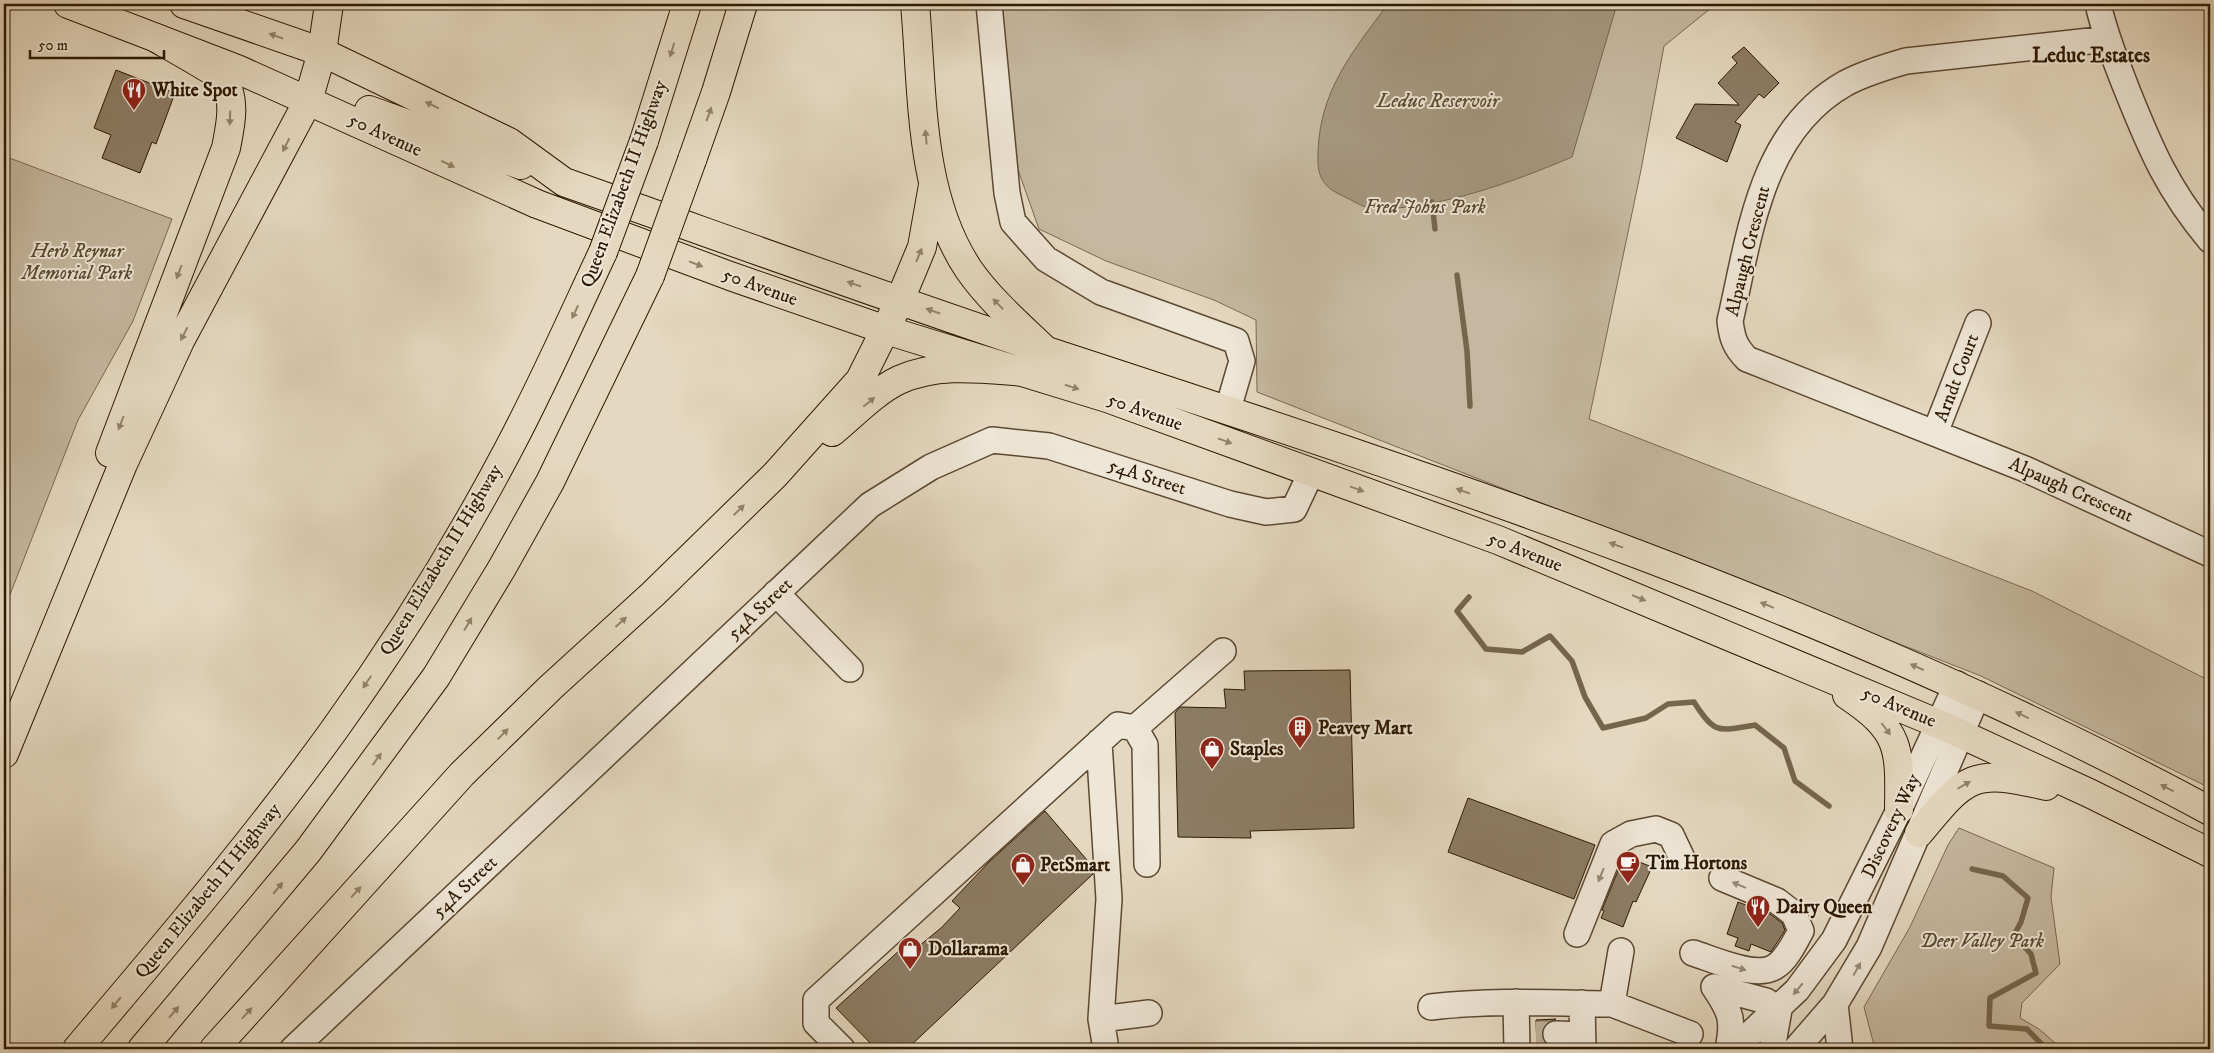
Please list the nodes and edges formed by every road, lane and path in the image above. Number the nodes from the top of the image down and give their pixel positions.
1 (68, 4) edge
2 (184, 4) edge
3 (329, 4) edge
4 (687, 4) edge
5 (743, 4) edge
6 (916, 4) edge
7 (989, 4) edge
8 (2098, 4) edge
9 (156, 38) junction
10 (2108, 39) junction
11 (322, 52) junction
12 (308, 101) junction
13 (564, 182) junction
14 (933, 185) junction
15 (2210, 240) edge
16 (730, 276) junction
17 (900, 300) junction
18 (1978, 323) dead end
19 (886, 330) junction
20 (1045, 350) junction
21 (1025, 372) junction
22 (1228, 409) junction
23 (1935, 433) junction
24 (1311, 473) junction
25 (775, 475) junction
26 (2210, 554) edge
27 (776, 593) junction
28 (1223, 651) dead end
29 (1774, 654) junction
30 (850, 669) dead end
31 (1967, 689) junction
32 (1135, 728) junction
33 (1950, 729) junction
34 (1099, 742) junction
35 (4, 744) edge
36 (4, 754) edge
37 (2089, 793) junction
38 (1899, 810) junction
39 (2210, 811) edge
40 (1919, 833) junction
41 (2210, 853) edge
42 (1681, 856) dead end
43 (1147, 864) dead end
44 (1722, 878) dead end
45 (1577, 934) dead end
46 (1621, 951) dead end
47 (1693, 953) dead end
48 (1516, 1002) junction
49 (1582, 1003) junction
50 (1612, 1004) junction
51 (1835, 1004) junction
52 (1431, 1007) dead end
53 (1779, 1010) junction
54 (1150, 1014) dead end
55 (1101, 1019) junction
56 (1690, 1034) dead end
57 (1532, 1038) edge
58 (1582, 1042) edge
59 (77, 1049) edge
60 (142, 1049) edge
61 (214, 1049) edge
62 (293, 1049) edge
63 (842, 1049) edge
64 (1106, 1049) edge
65 (1728, 1049) edge
66 (1734, 1049) edge
67 (1772, 1049) edge
68 (1796, 1049) edge
69 (1840, 1049) edge

1 - 9 main road, 50 Avenue
11 -> 2 main road, 50 Avenue
3 - 11 main road
4 -> 59 main road, Queen Elizabeth II Highway, bridge
60 -> 5 main road, bridge
14 -> 6 main road
7 - 22 street
8 - 10 street
9 - 12 main road, 50 Avenue
9 -> 35 main road
10 - 15 street
10 - 23 street, Alpaugh Crescent
11 - 12 main road
13 -> 11 main road, 50 Avenue
12 - 13 main road
12 -> 16 main road, 50 Avenue
12 -> 36 main road
17 -> 13 main road, 50 Avenue
17 -> 14 main road
20 -> 14 main road
16 - 17 main road
16 - 19 main road, 50 Avenue
17 - 19 main road
20 -> 17 main road, 50 Avenue
18 - 23 street, Arndt Court
19 - 21 main road, 50 Avenue
19 - 25 main road
20 - 22 main road, 50 Avenue
21 -> 24 main road, 50 Avenue
25 -> 21 main road
31 -> 22 main road, 50 Avenue
23 - 26 street, Alpaugh Crescent
24 - 27 street, 54A Street
24 -> 29 main road, 50 Avenue
61 -> 25 main road
27 - 30 street
27 - 62 street, 54A Street
28 - 32 street
29 - 33 main road, 50 Avenue
29 -> 38 main road
31 - 33 street, Discovery Way
39 -> 31 main road, 50 Avenue
32 - 34 street
32 - 43 street
33 - 37 main road, 50 Avenue
33 - 38 street, Discovery Way
33 - 40 street, Discovery Way
34 - 55 street
34 - 63 street
40 -> 37 main road
37 - 41 main road, 50 Avenue
38 -> 53 street, Discovery Way
51 -> 40 street, Discovery Way
42 -> 45 street
47 -> 44 street
46 - 50 street
48 - 49 street
48 - 52 street
48 - 57 street
49 - 50 street
49 - 58 street
50 - 56 street
51 - 68 street, Discovery Way
51 - 69 street
53 - 65 street
53 - 66 street, Discovery Way
53 - 67 street
54 - 55 street
55 - 64 street
57 - 58 street

